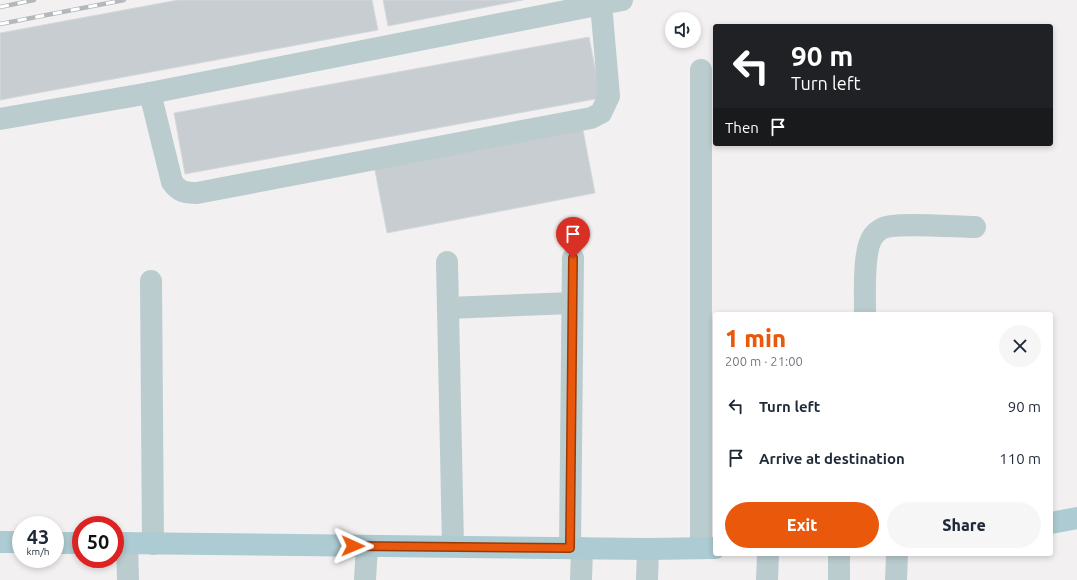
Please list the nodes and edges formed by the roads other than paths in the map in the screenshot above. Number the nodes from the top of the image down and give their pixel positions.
1 (622, 0) edge
2 (601, 4) junction
3 (701, 70) dead end
4 (150, 93) junction
5 (0, 119) edge
6 (975, 227) dead end
7 (573, 258) dead end
8 (447, 262) dead end
9 (151, 281) dead end
10 (572, 303) junction
11 (448, 308) junction
12 (865, 312) edge
13 (1077, 518) edge
14 (1053, 523) edge
15 (0, 542) edge
16 (12, 542) edge
17 (124, 543) edge
18 (153, 544) junction
19 (367, 546) junction
20 (453, 546) junction
21 (576, 548) junction
22 (708, 548) edge
23 (648, 549) junction
24 (768, 556) edge
25 (839, 556) edge
26 (897, 556) edge
27 (124, 559) edge
28 (128, 580) edge
29 (366, 580) edge
30 (581, 580) edge
31 (647, 580) edge
32 (767, 580) edge
33 (839, 580) edge
34 (896, 580) edge

1 - 2 street
2 - 4 street
2 - 4 street
3 - 22 street
4 - 5 street
6 - 12 street
7 - 10 street
8 - 11 street
9 - 18 street
10 - 11 street
10 - 21 street
11 - 20 street
13 - 14 main road
15 - 16 main road
17 - 18 main road
18 - 19 main road
19 - 20 main road
19 - 29 street
20 - 21 main road
21 - 23 main road
21 - 30 street
22 - 23 main road
23 - 31 street
24 - 32 street
25 - 33 street
26 - 34 street
27 - 28 street

